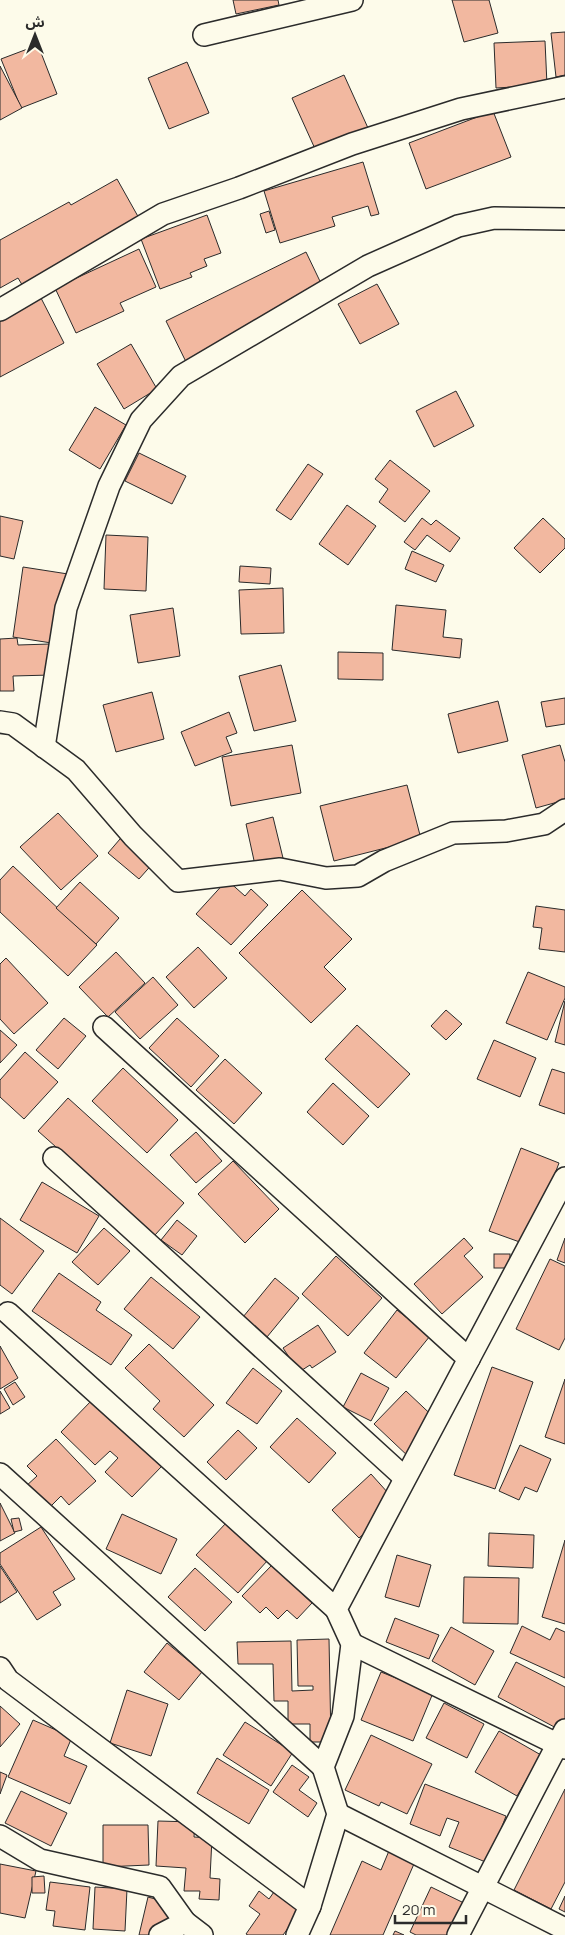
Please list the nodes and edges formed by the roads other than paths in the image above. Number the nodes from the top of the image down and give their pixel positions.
1 (352, 0) edge
2 (204, 35) dead end
3 (565, 87) edge
4 (565, 219) edge
5 (0, 310) edge
6 (0, 722) edge
7 (44, 747) junction
8 (565, 810) edge
9 (104, 1027) dead end
10 (54, 1158) dead end
11 (565, 1178) edge
12 (8, 1313) dead end
13 (469, 1359) junction
14 (0, 1474) edge
15 (405, 1478) junction
16 (336, 1609) junction
17 (352, 1644) junction
18 (0, 1668) edge
19 (563, 1741) edge
20 (323, 1767) junction
21 (338, 1814) junction
22 (0, 1836) edge
23 (483, 1888) junction
24 (310, 1906) junction
25 (185, 1922) junction
26 (565, 1929) edge
27 (160, 1935) edge
28 (202, 1935) edge
29 (297, 1935) edge
30 (458, 1935) edge

1 - 2 street
3 - 5 street
4 - 7 street
6 - 7 street
7 - 8 street
9 - 13 street
10 - 15 street
11 - 13 street
12 - 16 street
13 - 15 street
14 - 20 street
15 - 16 street
16 - 17 street
17 - 19 street
17 - 20 street
18 - 24 street
19 - 23 street
20 - 21 street
21 - 23 street
21 - 24 street
22 - 25 street
23 - 26 street
23 - 30 street
24 - 29 street
25 - 27 street
25 - 28 street

